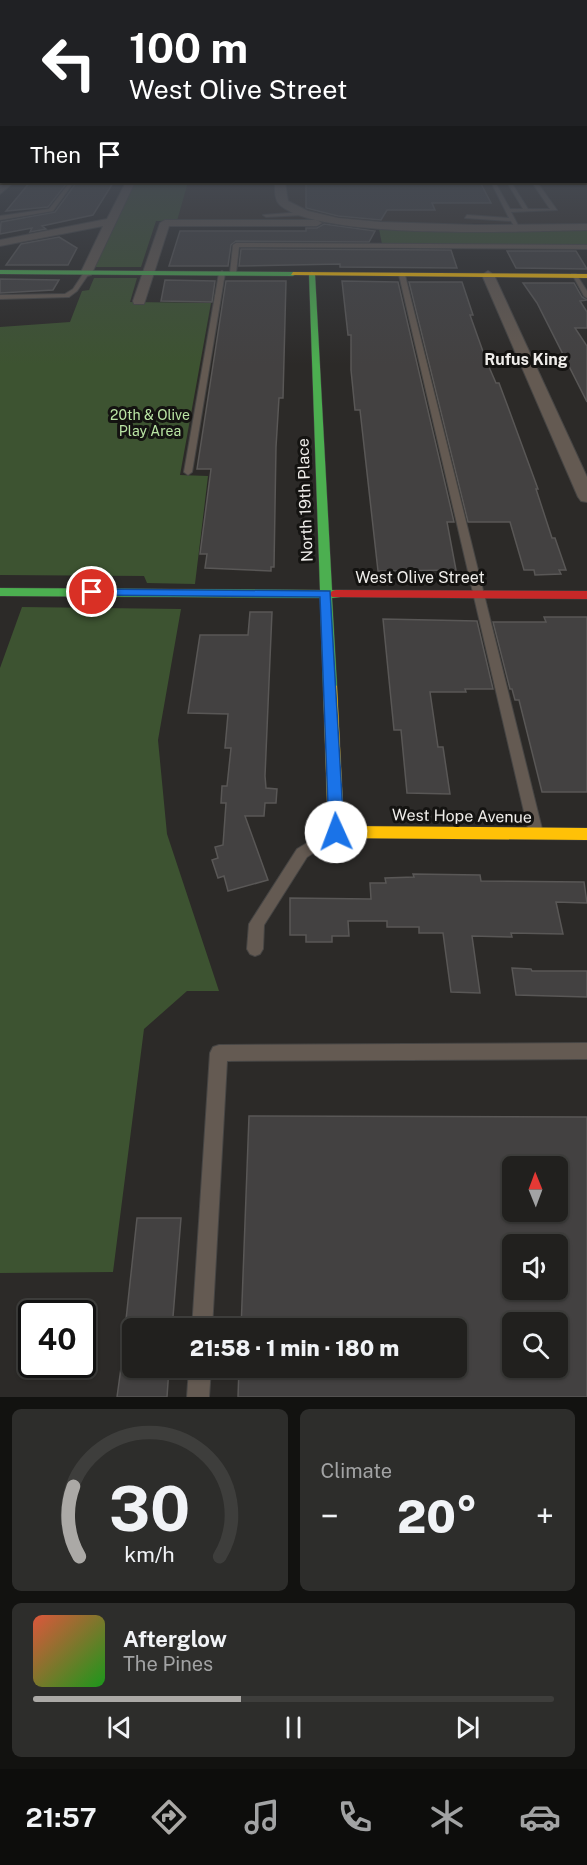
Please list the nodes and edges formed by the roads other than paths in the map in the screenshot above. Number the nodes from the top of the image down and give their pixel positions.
1 (56, 234) edge
2 (73, 234) edge
3 (104, 234) edge
4 (161, 234) edge
5 (0, 243) edge
6 (587, 247) edge
7 (0, 251) edge
8 (0, 272) edge
9 (87, 272) junction
10 (149, 273) junction
11 (227, 273) junction
12 (312, 274) junction
13 (402, 275) junction
14 (488, 275) junction
15 (580, 275) edge
16 (587, 296) edge
17 (0, 297) edge
18 (139, 301) dead end
19 (0, 302) edge
20 (0, 307) edge
21 (188, 472) dead end
22 (587, 496) edge
23 (0, 593) edge
24 (326, 593) junction
25 (480, 594) junction
26 (587, 595) edge
27 (336, 832) junction
28 (536, 834) junction
29 (587, 834) edge
30 (255, 949) dead end
31 (585, 1051) dead end
32 (203, 1318) edge
33 (199, 1378) edge
34 (198, 1397) edge

1 - 5 street
2 - 7 street
3 - 9 street
4 - 10 street
6 - 11 lane
8 - 9 street
9 - 10 street
9 - 17 lane
10 - 11 street
10 - 18 street
11 - 12 street
11 - 21 lane
12 - 13 street
12 - 24 street, North 19th Place
13 - 14 street
13 - 25 lane
14 - 15 street
14 - 22 street
15 - 16 lane
19 - 20 lane
23 - 24 street, West Olive Street
24 - 25 street, West Olive Street
24 - 27 street, North 19th Place
25 - 26 street, West Olive Street
25 - 28 lane
27 - 28 street, West Hope Avenue
27 - 30 lane
28 - 29 street, West Hope Avenue
31 - 32 lane
33 - 34 lane

